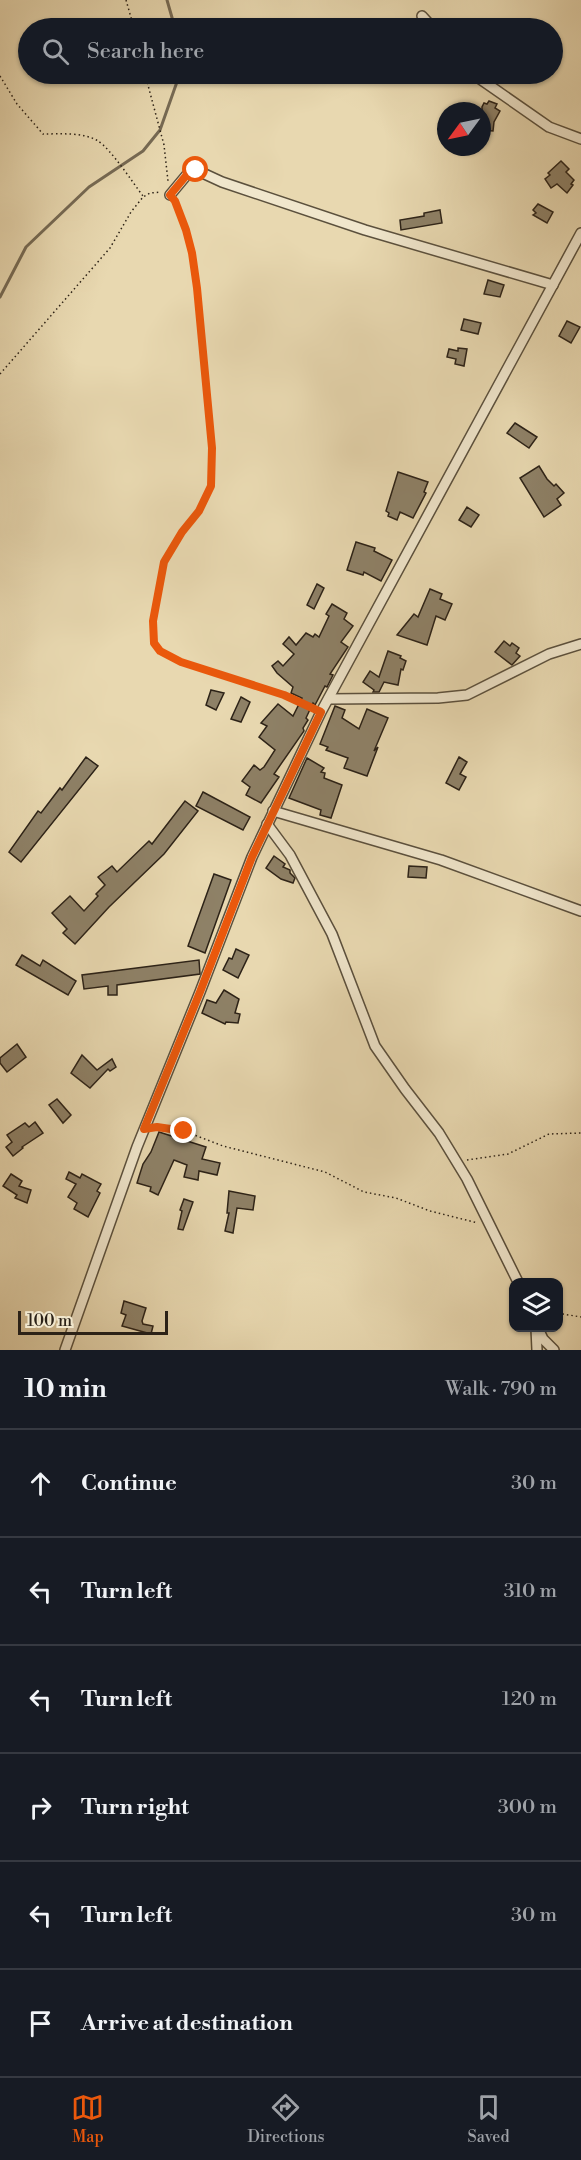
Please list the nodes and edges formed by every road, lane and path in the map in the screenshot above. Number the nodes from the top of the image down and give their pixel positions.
1 (126, 0) edge
2 (131, 18) edge
3 (0, 76) edge
4 (148, 84) edge
5 (487, 84) edge
6 (581, 139) edge
7 (170, 195) junction
8 (143, 197) junction
9 (581, 233) edge
10 (553, 285) junction
11 (0, 375) edge
12 (581, 644) edge
13 (329, 699) junction
14 (321, 712) junction
15 (273, 811) junction
16 (267, 824) junction
17 (581, 911) edge
18 (144, 1129) junction
19 (581, 1133) edge
20 (457, 1162) junction
21 (493, 1228) junction
22 (516, 1278) edge
23 (563, 1314) edge
24 (581, 1317) edge
25 (537, 1332) edge
26 (539, 1332) edge
27 (65, 1350) edge
28 (537, 1350) edge
29 (554, 1350) edge

1 - 2 path
3 - 8 path
4 - 7 path
5 - 6 street
7 - 8 path
7 - 10 street
7 - 14 path
8 - 11 path
9 - 10 street
10 - 13 street
12 - 13 street
13 - 14 street
14 - 15 street
15 - 16 street
15 - 17 street
16 - 18 street
16 - 20 street
18 - 21 path
18 - 27 street
19 - 20 path
20 - 21 street
21 - 22 street
23 - 24 path
25 - 28 street
26 - 29 street

